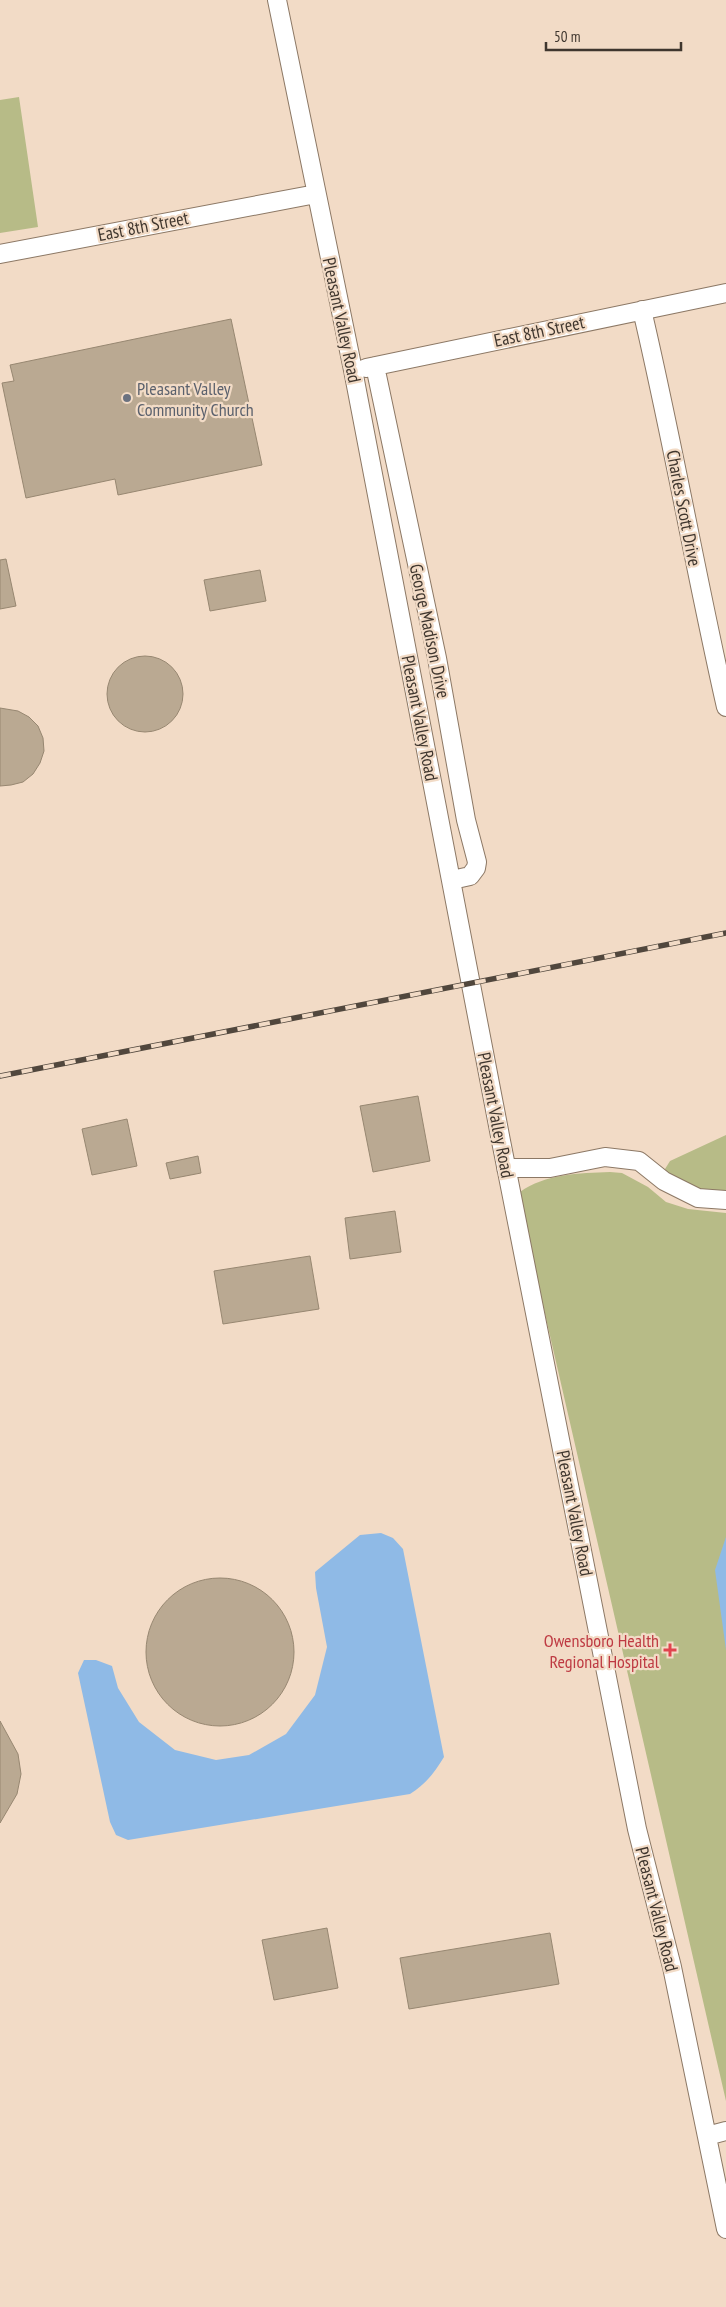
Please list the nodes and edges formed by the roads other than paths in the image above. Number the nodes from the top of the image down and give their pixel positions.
1 (277, 0) edge
2 (316, 194) junction
3 (0, 254) edge
4 (726, 293) edge
5 (642, 310) junction
6 (375, 366) junction
7 (353, 370) junction
8 (726, 707) edge
9 (452, 880) junction
10 (506, 1168) junction
11 (726, 1200) edge
12 (726, 2131) edge
13 (707, 2136) junction
14 (726, 2229) edge

1 - 2 street, Pleasant Valley Road
2 - 3 street, East 8th Street
2 - 7 street, Pleasant Valley Road
4 - 5 street, East 8th Street
5 - 6 street, East 8th Street
5 - 8 street, Charles Scott Drive
6 - 7 street, East 8th Street
6 - 9 street, George Madison Drive
7 - 9 street, Pleasant Valley Road
9 - 10 street, Pleasant Valley Road
10 - 11 street
10 - 13 street, Pleasant Valley Road
12 - 13 street
13 - 14 street, Pleasant Valley Road

